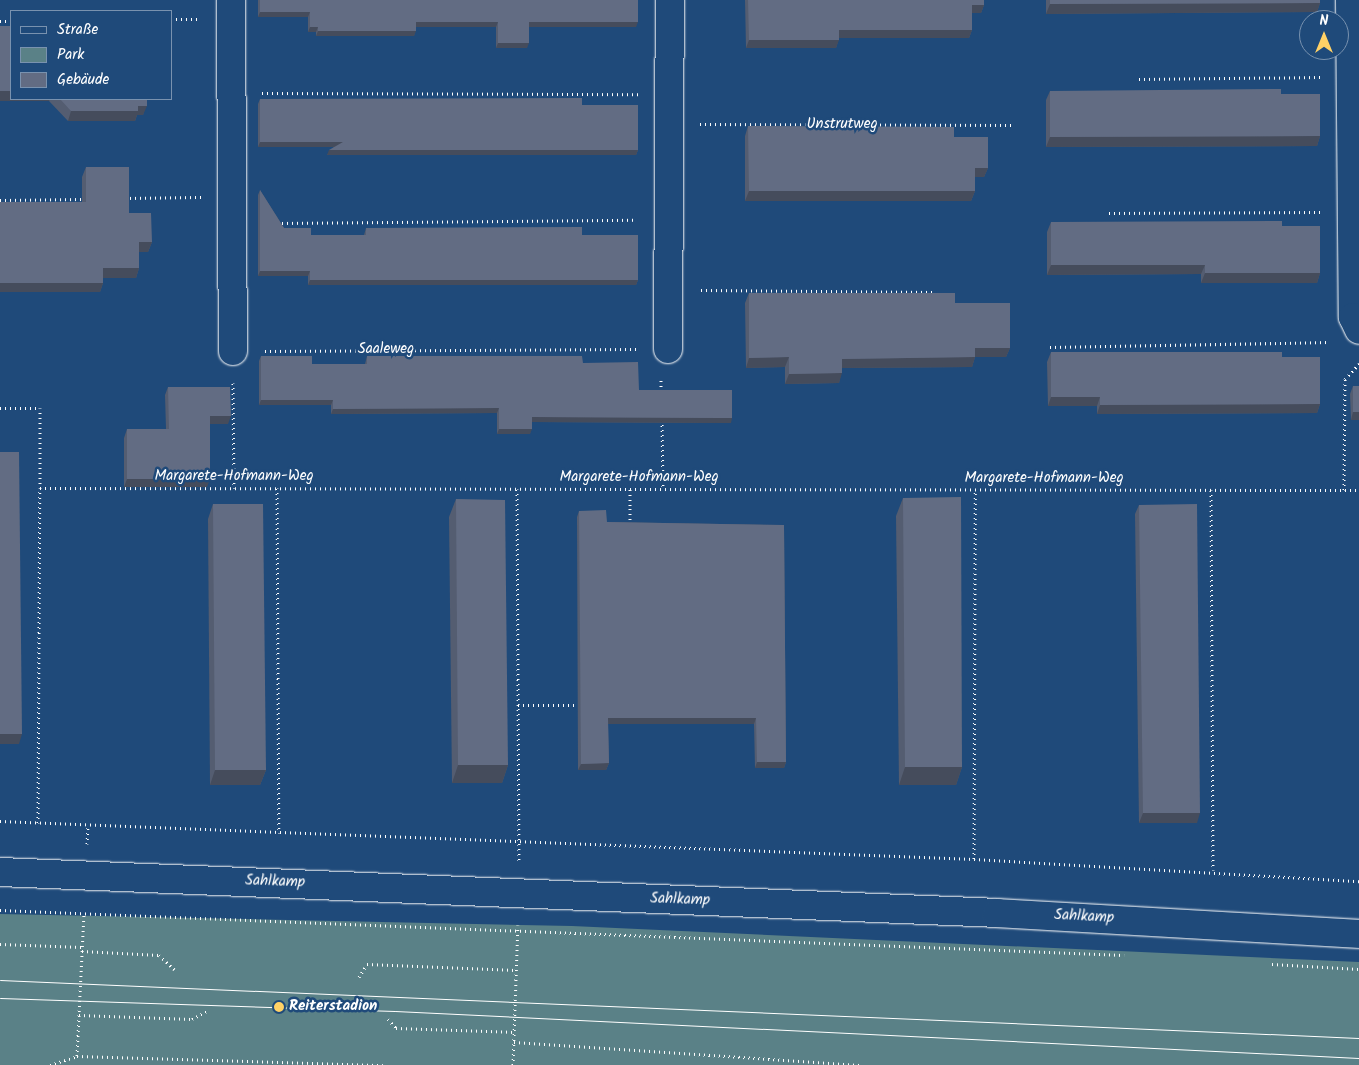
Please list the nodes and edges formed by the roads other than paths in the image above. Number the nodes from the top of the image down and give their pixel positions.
1 (231, 0) edge
2 (670, 0) edge
3 (1350, 0) edge
4 (1349, 336) edge
5 (668, 348) road end
6 (233, 351) road end
7 (0, 872) edge
8 (1359, 934) edge

1 - 6 street
2 - 5 street
3 - 4 street
7 - 8 street, Sahlkamp

